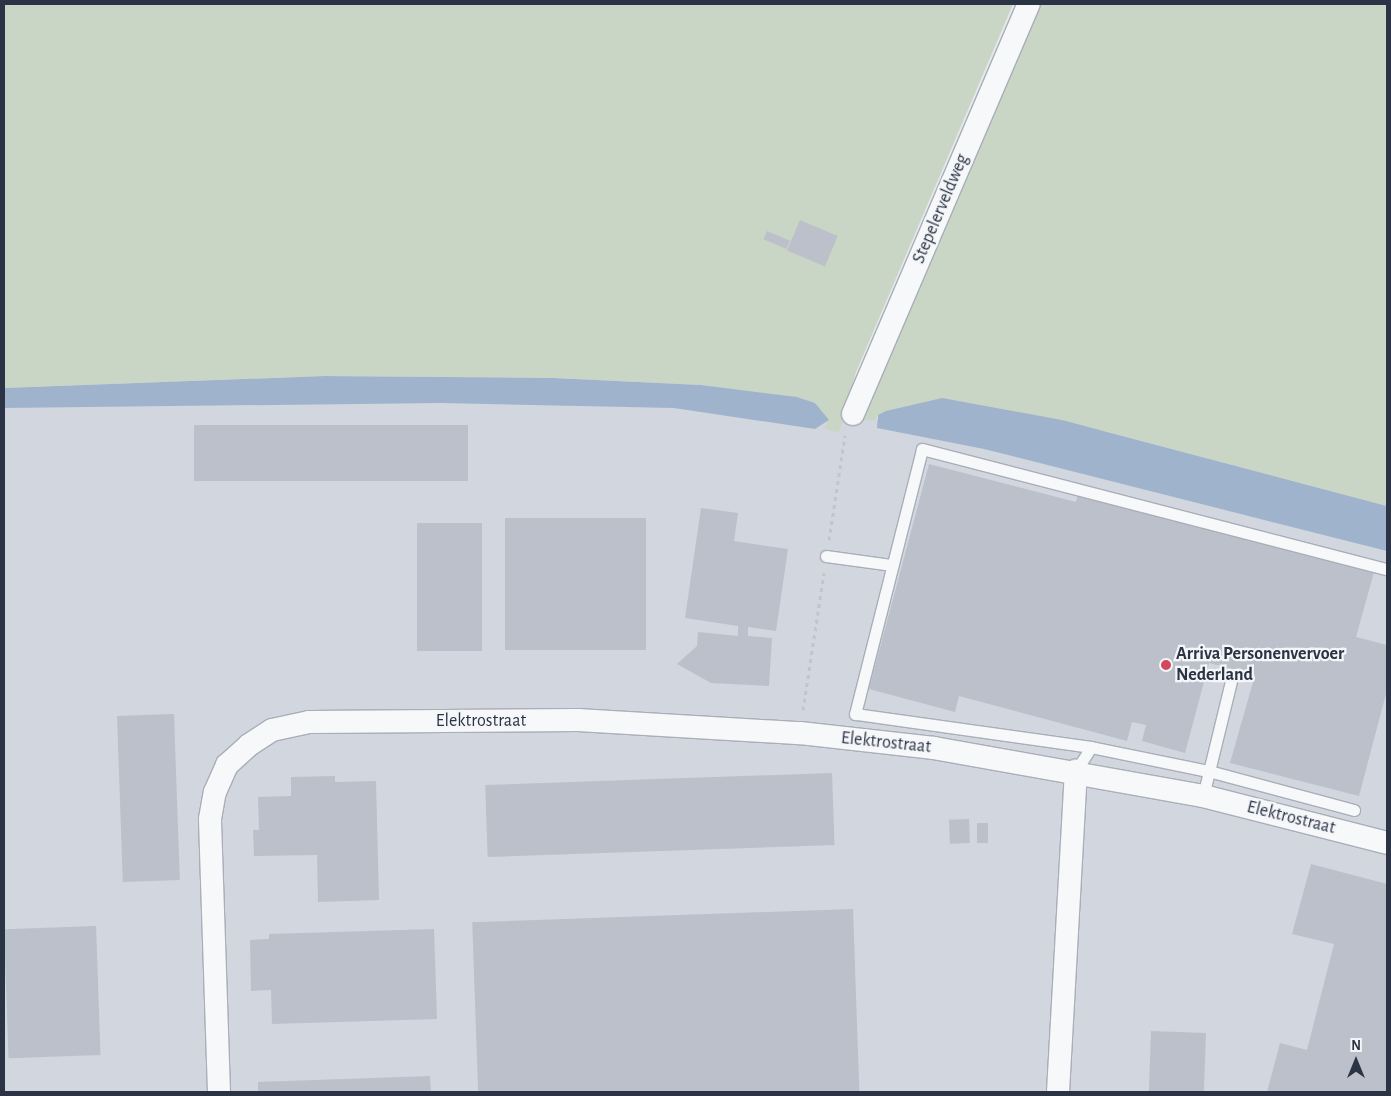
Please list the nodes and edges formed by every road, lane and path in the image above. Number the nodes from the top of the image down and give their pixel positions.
1 (1029, 4) edge
2 (853, 414) dead end
3 (826, 556) dead end
4 (892, 565) junction
5 (1387, 569) edge
6 (1231, 682) dead end
7 (991, 732) junction
8 (1091, 747) junction
9 (988, 757) junction
10 (1076, 771) junction
11 (1208, 771) junction
12 (1203, 796) junction
13 (1302, 796) junction
14 (1354, 810) dead end
15 (1296, 819) junction
16 (1386, 839) edge
17 (219, 1092) edge
18 (1058, 1092) edge

1 - 2 street, Stepelerveldweg
3 - 4 lane
4 - 5 lane
4 - 7 lane
6 - 11 lane
7 - 8 lane
7 - 9 lane
8 - 10 lane
8 - 11 lane
9 - 10 street, Elektrostraat
9 - 17 street, Elektrostraat
10 - 12 street, Elektrostraat
10 - 18 street
11 - 12 lane
11 - 13 lane
12 - 15 street, Elektrostraat
13 - 14 lane
13 - 15 lane
15 - 16 street, Elektrostraat

